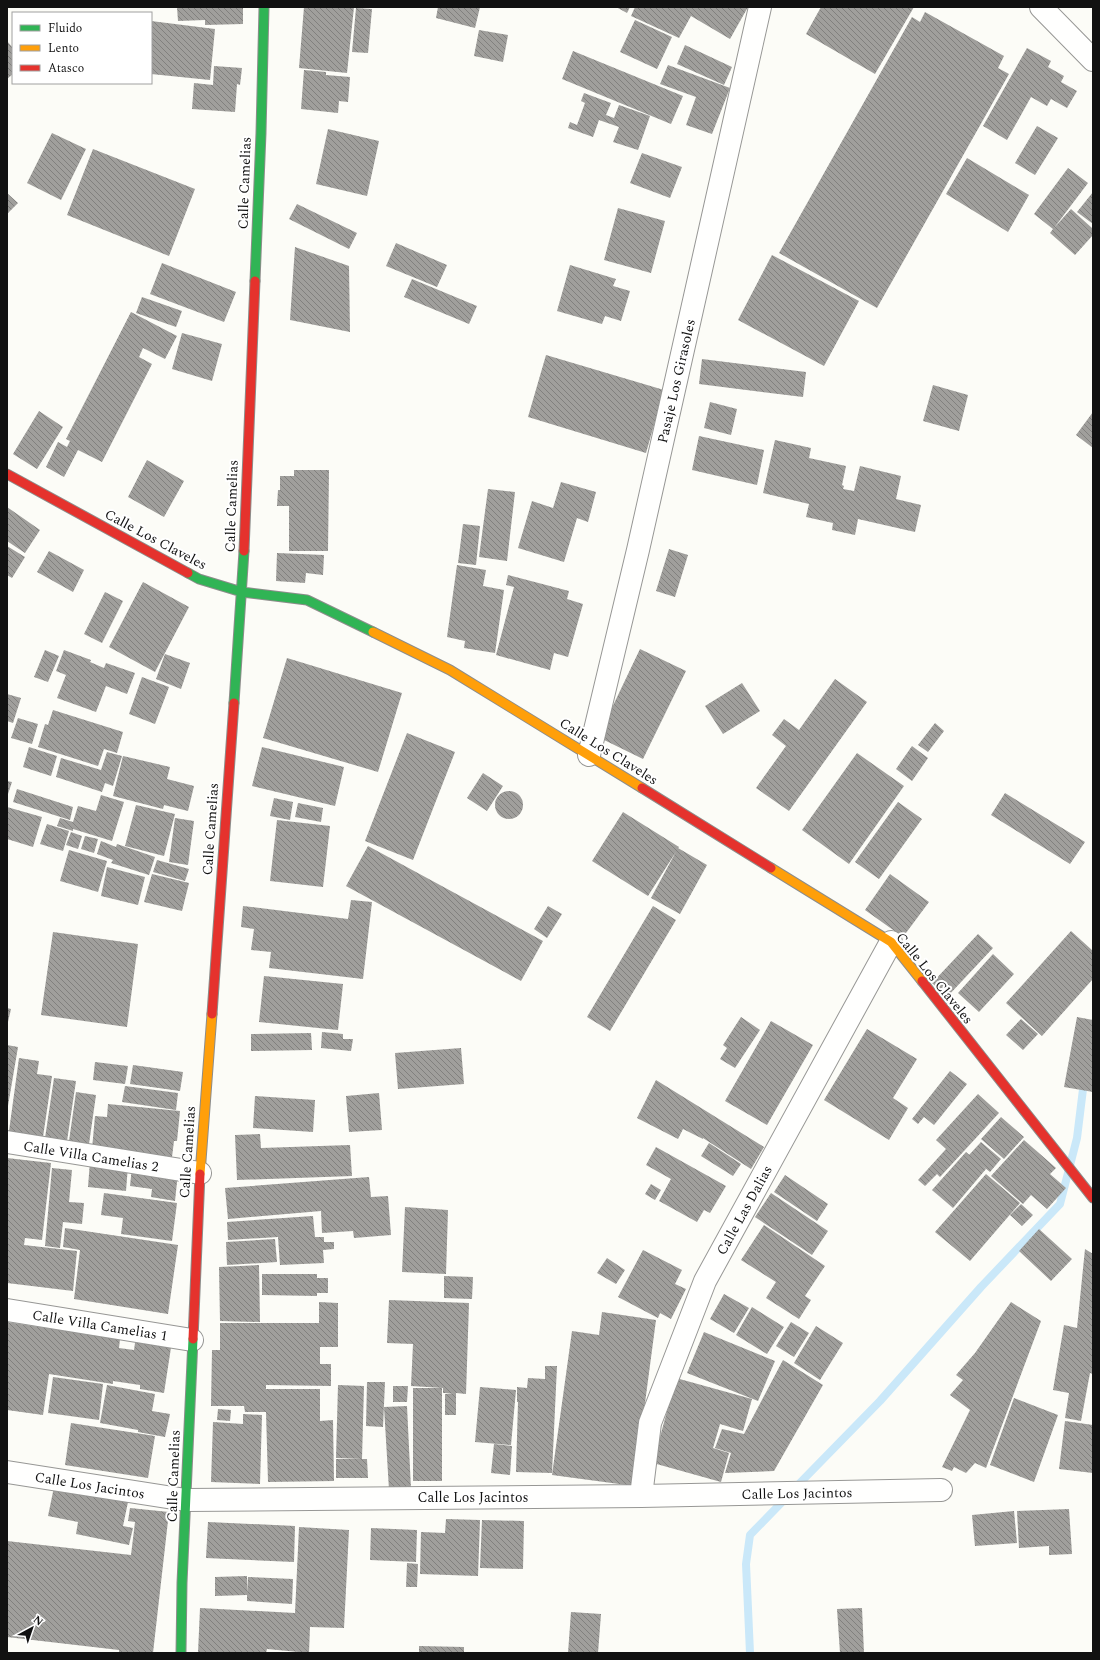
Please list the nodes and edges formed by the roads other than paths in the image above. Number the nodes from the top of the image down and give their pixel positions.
1 (264, 7) edge
2 (760, 7) edge
3 (1041, 7) edge
4 (1093, 60) edge
5 (7, 474) edge
6 (242, 592) junction
7 (589, 755) junction
8 (891, 942) junction
9 (7, 1142) edge
10 (200, 1173) junction
11 (1093, 1198) edge
12 (7, 1310) edge
13 (192, 1340) junction
14 (7, 1472) edge
15 (941, 1490) dead end
16 (641, 1496) junction
17 (186, 1500) junction
18 (181, 1653) edge

1 - 6 street, Calle Camelias
2 - 7 street, Pasaje Los Girasoles
3 - 4 street
5 - 6 street, Calle Los Claveles
6 - 7 street, Calle Los Claveles
6 - 10 street, Calle Camelias
7 - 8 street, Calle Los Claveles
8 - 11 street, Calle Los Claveles
8 - 16 street, Calle Las Dalias
9 - 10 street, Calle Villa Camelias 2
10 - 13 street, Calle Camelias
12 - 13 street, Calle Villa Camelias 1
13 - 17 street, Calle Camelias
14 - 17 street, Calle Los Jacintos
15 - 16 street, Calle Los Jacintos
16 - 17 street, Calle Los Jacintos
17 - 18 street, Calle Camelias

